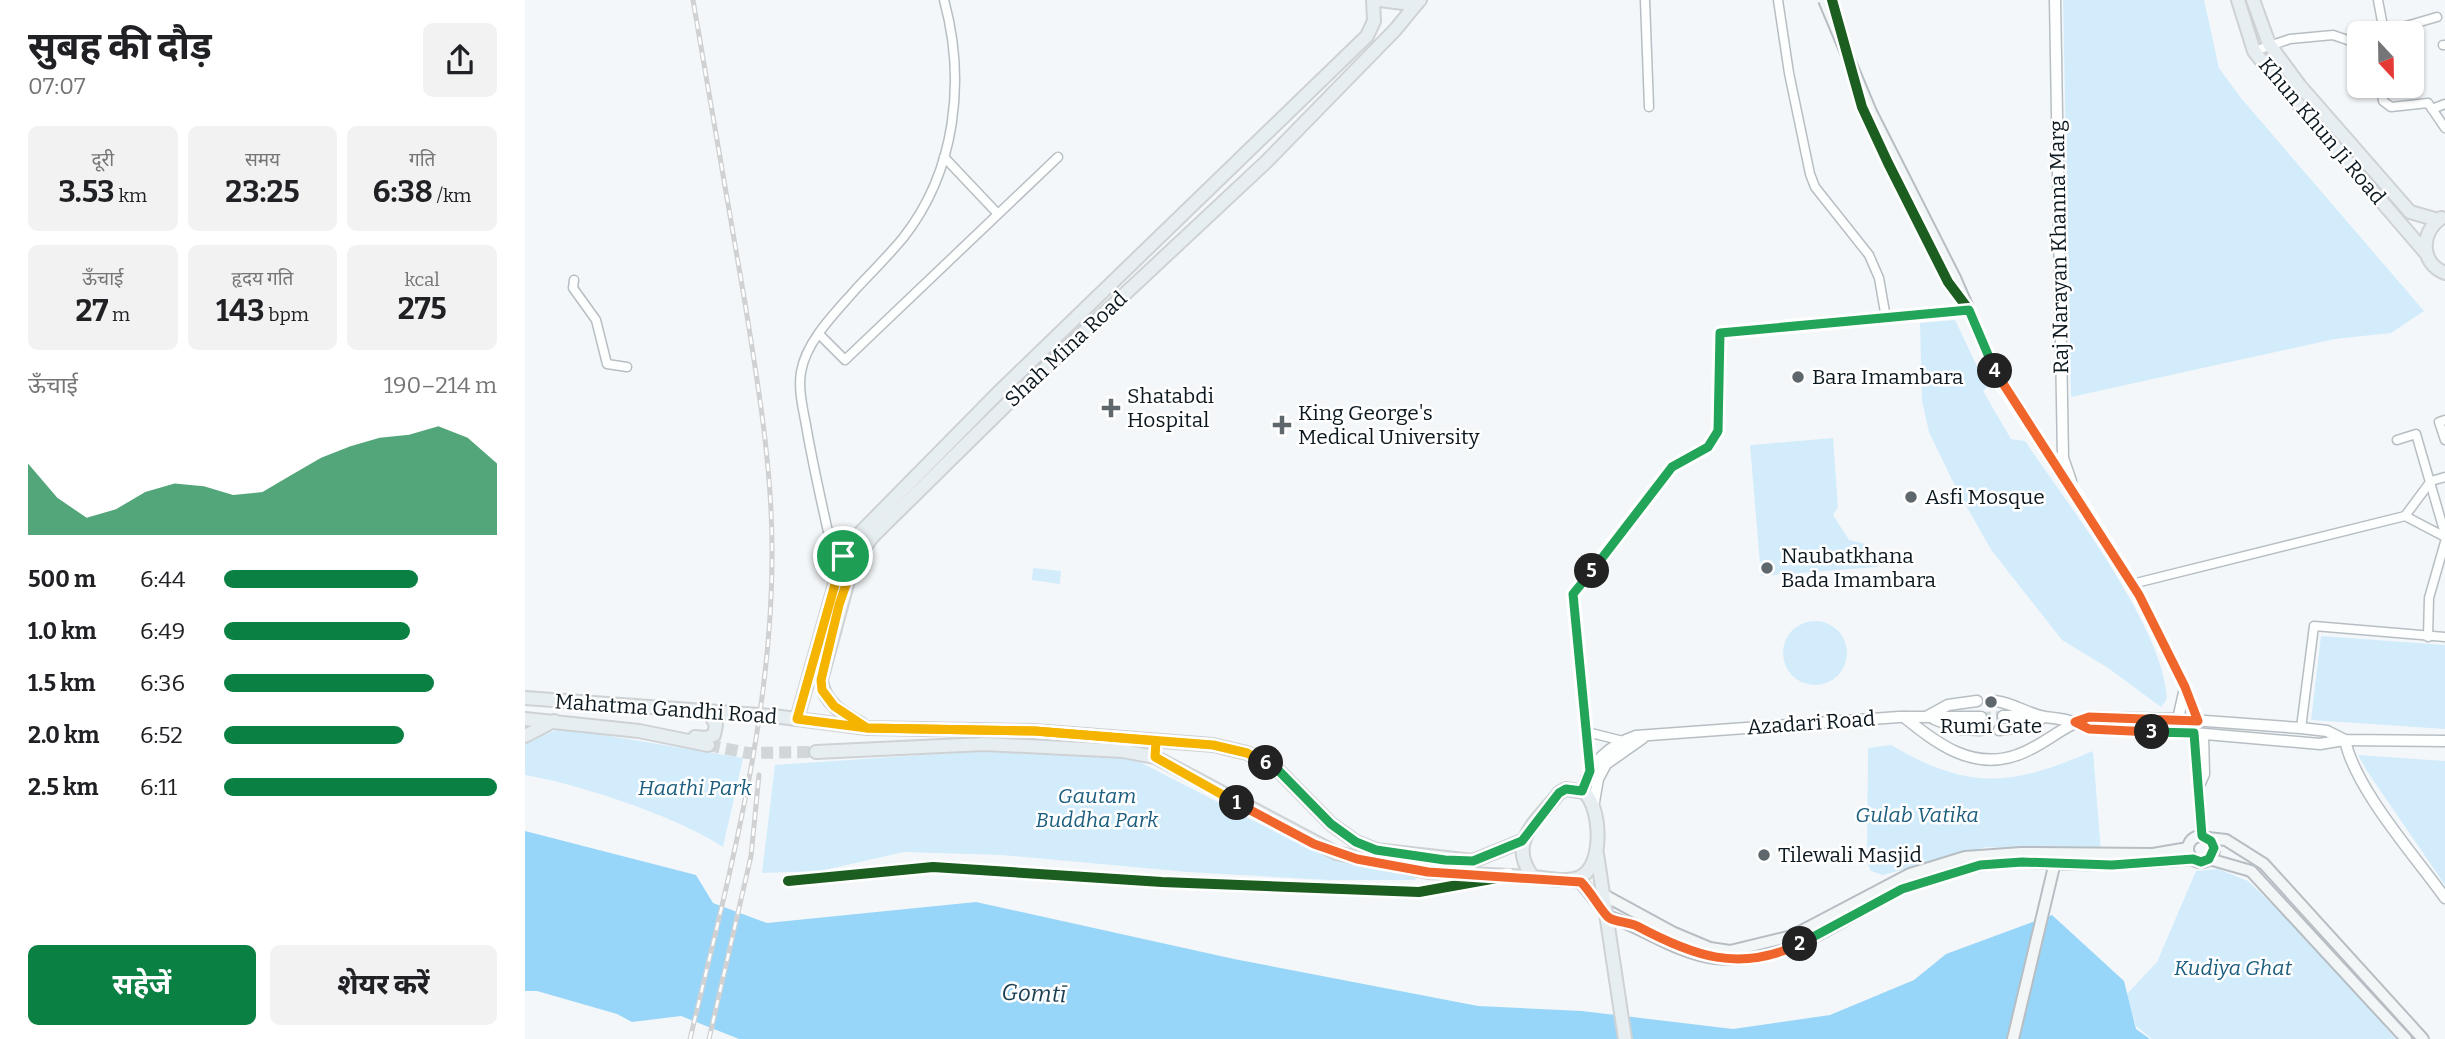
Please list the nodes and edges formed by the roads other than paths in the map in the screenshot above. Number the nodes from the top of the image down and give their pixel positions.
1 (944, 0) edge
2 (1373, 0) edge
3 (1380, 0) edge
4 (1645, 0) edge
5 (1779, 0) edge
6 (1824, 0) edge
7 (1832, 0) edge
8 (2055, 0) edge
9 (2238, 0) edge
10 (2253, 0) edge
11 (2378, 0) edge
12 (1419, 1) edge
13 (2437, 17) dead end
14 (2381, 21) edge
15 (2424, 21) edge
16 (2347, 39) edge
17 (2269, 44) junction
18 (2254, 51) junction
19 (2383, 98) edge
20 (2445, 104) edge
21 (1294, 107) junction
22 (1649, 107) dead end
23 (2432, 108) junction
24 (2329, 118) junction
25 (1308, 119) junction
26 (2445, 128) edge
27 (2317, 129) junction
28 (944, 157) junction
29 (1058, 157) dead end
30 (998, 214) junction
31 (1185, 214) junction
32 (2442, 218) edge
33 (1198, 225) junction
34 (2425, 252) junction
35 (1127, 270) junction
36 (2443, 274) edge
37 (575, 280) dead end
38 (1138, 281) junction
39 (1969, 310) junction
40 (1886, 318) junction
41 (819, 334) junction
42 (1036, 358) junction
43 (627, 366) dead end
44 (1046, 369) junction
45 (2445, 420) edge
46 (2397, 440) dead end
47 (2445, 440) edge
48 (2445, 477) edge
49 (2431, 481) junction
50 (2074, 491) junction
51 (2405, 516) junction
52 (2445, 538) edge
53 (849, 558) junction
54 (2132, 584) junction
55 (2427, 637) junction
56 (2445, 637) edge
57 (805, 685) junction
58 (2185, 687) junction
59 (525, 698) edge
60 (1977, 701) dead end
61 (1996, 701) dead end
62 (709, 712) junction
63 (773, 716) junction
64 (1927, 716) junction
65 (2003, 716) tunnel mouth
66 (1904, 717) junction
67 (1981, 717) tunnel mouth
68 (2045, 717) junction
69 (525, 719) edge
70 (797, 719) junction
71 (2178, 719) junction
72 (558, 720) junction
73 (2198, 721) junction
74 (2075, 722) junction
75 (867, 728) junction
76 (2301, 728) junction
77 (1981, 730) tunnel mouth
78 (1999, 730) tunnel mouth
79 (1587, 732) junction
80 (2199, 734) junction
81 (525, 736) edge
82 (670, 737) junction
83 (1643, 738) junction
84 (2345, 740) junction
85 (1156, 741) junction
86 (1623, 741) junction
87 (2445, 741) edge
88 (708, 745) tunnel mouth
89 (816, 752) tunnel mouth
90 (1155, 757) junction
91 (1590, 771) junction
92 (1582, 791) junction
93 (1594, 802) junction
94 (1331, 824) junction
95 (2205, 837) junction
96 (1522, 841) junction
97 (1321, 846) junction
98 (2188, 848) junction
99 (1597, 850) junction
100 (2193, 859) junction
101 (2209, 859) junction
102 (2056, 860) junction
103 (1508, 876) junction
104 (1533, 877) junction
105 (1570, 880) junction
106 (788, 881) dead end
107 (1604, 895) junction
108 (2445, 898) edge
109 (1863, 903) junction
110 (1607, 915) junction
111 (1625, 1039) edge
112 (2013, 1039) edge
113 (2406, 1039) edge
114 (2423, 1039) edge

1 - 28 street
2 - 21 main road, Shah Mina Road
3 - 12 main road
4 - 22 street
5 - 40 street
6 - 39 main road, bridge
7 - 39 street
8 - 50 street, Raj Narayan Khanna Marg
9 - 18 main road, Khun Khun Ji Road
10 - 17 main road, Khun Khun Ji Road
11 - 14 street
12 - 25 main road, Shah Mina Road
13 - 15 street
16 - 17 street
17 - 18 street
17 - 24 main road, Khun Khun Ji Road
18 - 27 main road, Khun Khun Ji Road
19 - 23 street
20 - 23 street
21 - 25 main road
21 - 31 main road, Shah Mina Road
23 - 26 street
24 - 27 main road
24 - 32 main road, Khun Khun Ji Road
25 - 33 main road, Shah Mina Road
27 - 34 main road, Khun Khun Ji Road
28 - 30 street
28 - 41 street
29 - 30 street
30 - 41 street
31 - 33 main road
31 - 35 main road, Shah Mina Road
32 - 34 main road
33 - 38 main road, Shah Mina Road
34 - 36 main road, Khun Khun Ji Road
35 - 38 main road
35 - 42 main road, Shah Mina Road
37 - 43 street
38 - 44 main road, Shah Mina Road
39 - 40 street
39 - 50 street
40 - 79 street
41 - 53 street
42 - 44 main road
42 - 53 main road, Shah Mina Road
44 - 53 main road, Shah Mina Road
45 - 47 street
46 - 49 street
48 - 49 street
49 - 51 street
49 - 52 street
50 - 54 street
51 - 52 street
51 - 54 street
52 - 55 street
53 - 57 main road, Shah Mina Road
53 - 75 main road, Shah Mina Road
54 - 58 street
55 - 56 street
55 - 76 street
57 - 63 main road
57 - 70 main road, Shah Mina Road
58 - 71 street
58 - 73 street
59 - 62 main road, Mahatma Gandhi Road
60 - 64 street, Azadari Road
61 - 68 street
62 - 63 main road, Mahatma Gandhi Road
62 - 82 main road
63 - 70 main road, Mahatma Gandhi Road
64 - 66 street, Azadari Road
64 - 67 street
64 - 77 street
65 - 68 street
66 - 74 street
66 - 83 street, Azadari Road
68 - 74 street
68 - 78 street
69 - 72 main road, Mahatma Gandhi Road
70 - 75 main road, Mahatma Gandhi Road
71 - 73 street
71 - 74 street
72 - 81 main road
72 - 82 main road, Mahatma Gandhi Road
73 - 76 street
74 - 80 street
75 - 85 main road, Mahatma Gandhi Road
76 - 84 street
79 - 86 street
79 - 91 street
80 - 84 street
80 - 95 street
82 - 88 main road, Mahatma Gandhi Road
83 - 86 street, Azadari Road
83 - 93 street
84 - 87 street
84 - 108 street
85 - 90 main road
85 - 94 main road, Mahatma Gandhi Road
86 - 91 street
89 - 90 main road
90 - 97 main road
91 - 92 street
92 - 93 main road
92 - 96 main road
93 - 99 main road
94 - 96 main road, Mahatma Gandhi Road
94 - 97 main road
95 - 98 main road
95 - 101 main road
95 - 114 main road
96 - 104 main road
97 - 103 main road
98 - 100 main road
98 - 102 main road
99 - 105 main road
99 - 107 main road
100 - 101 main road
100 - 102 main road
101 - 113 main road
102 - 109 main road
102 - 112 main road
103 - 104 main road
103 - 106 street
104 - 105 main road
105 - 110 main road
107 - 109 main road
107 - 110 main road
109 - 110 main road
110 - 111 main road

